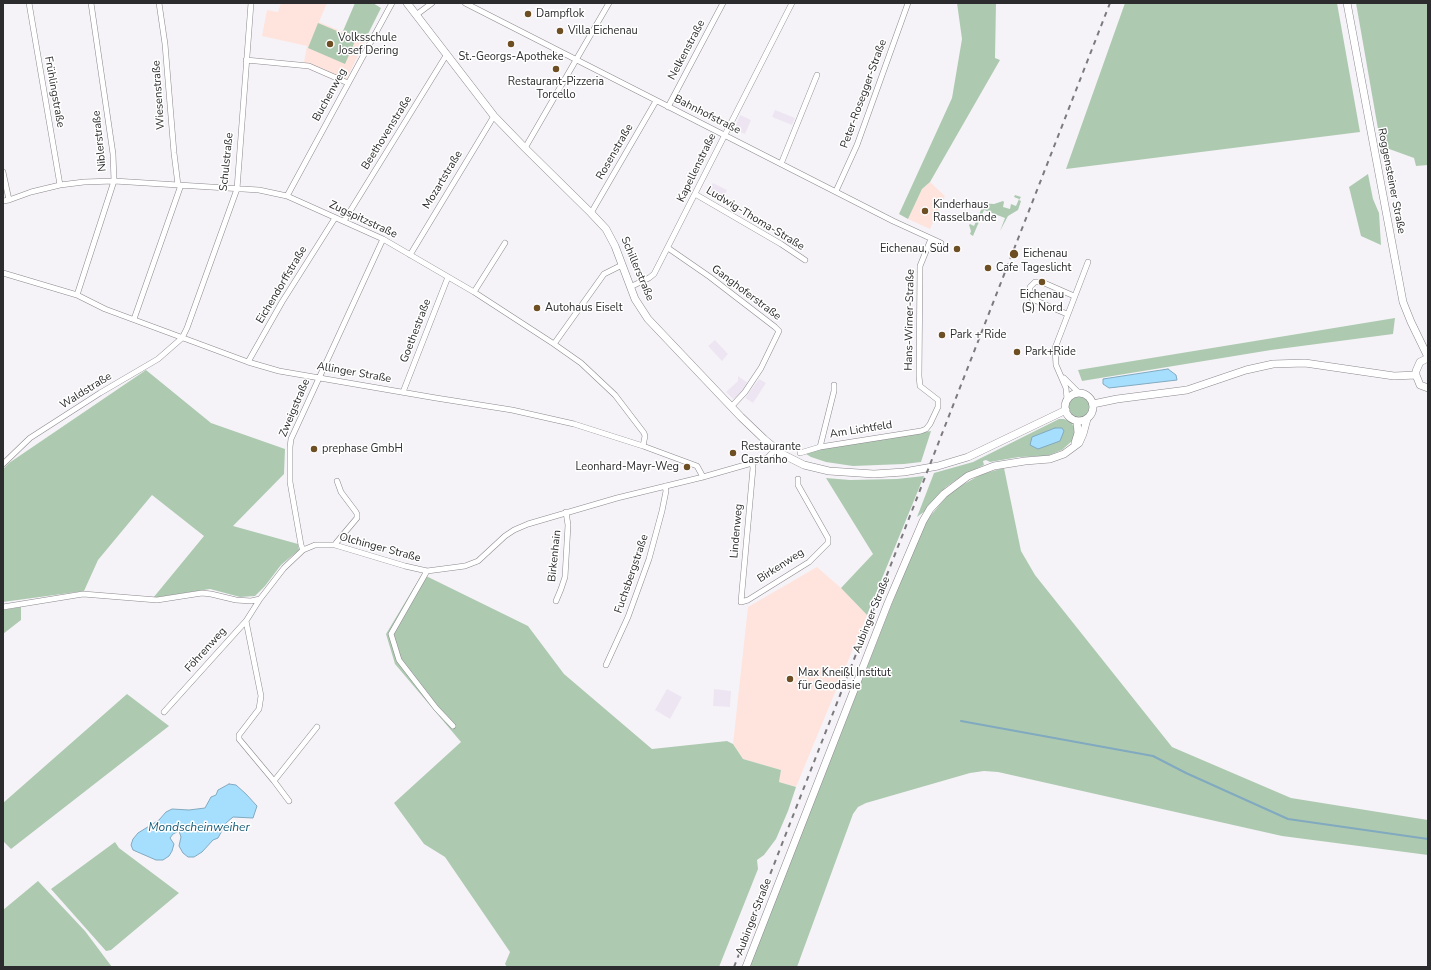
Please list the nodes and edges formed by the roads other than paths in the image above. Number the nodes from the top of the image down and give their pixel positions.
1 (29, 3) edge
2 (91, 3) edge
3 (159, 3) edge
4 (251, 3) edge
5 (392, 3) edge
6 (407, 3) edge
7 (432, 3) edge
8 (465, 3) edge
9 (609, 3) edge
10 (723, 3) edge
11 (792, 3) edge
12 (908, 3) edge
13 (1347, 3) edge
14 (416, 15) junction
15 (447, 54) junction
16 (246, 60) junction
17 (576, 60) junction
18 (817, 75) dead end
19 (348, 83) junction
20 (656, 101) junction
21 (668, 107) junction
22 (494, 116) junction
23 (724, 135) junction
24 (525, 148) junction
25 (781, 164) junction
26 (3, 172) edge
27 (114, 181) junction
28 (60, 185) junction
29 (180, 185) junction
30 (237, 189) junction
31 (836, 192) junction
32 (695, 194) junction
33 (287, 196) junction
34 (9, 200) junction
35 (3, 201) edge
36 (591, 213) junction
37 (335, 218) junction
38 (344, 222) junction
39 (383, 239) junction
40 (931, 239) junction
41 (505, 243) dead end
42 (940, 243) dead end
43 (668, 248) junction
44 (410, 255) junction
45 (805, 260) dead end
46 (1088, 262) dead end
47 (622, 265) junction
48 (3, 273) edge
49 (448, 277) junction
50 (630, 287) junction
51 (474, 292) junction
52 (77, 296) junction
53 (1074, 296) junction
54 (1067, 314) junction
55 (134, 320) junction
56 (182, 338) junction
57 (554, 344) junction
58 (1428, 358) edge
59 (248, 362) junction
60 (1416, 375) junction
61 (1062, 376) junction
62 (319, 377) junction
63 (834, 385) dead end
64 (1428, 388) edge
65 (403, 392) junction
66 (1078, 392) junction
67 (1067, 399) junction
68 (1094, 404) junction
69 (732, 406) junction
70 (1066, 410) junction
71 (1087, 419) junction
72 (1077, 421) junction
73 (926, 429) joint
74 (643, 446) junction
75 (820, 447) junction
76 (776, 449) junction
77 (1070, 450) junction
78 (800, 453) dead end
79 (3, 454) edge
80 (9, 458) junction
81 (752, 463) junction
82 (3, 464) edge
83 (703, 477) junction
84 (798, 479) dead end
85 (337, 481) dead end
86 (666, 486) junction
87 (566, 512) junction
88 (335, 545) junction
89 (303, 550) junction
90 (427, 571) junction
91 (260, 599) junction
92 (556, 601) dead end
93 (741, 602) joint
94 (3, 607) edge
95 (246, 621) junction
96 (606, 665) dead end
97 (164, 712) dead end
98 (453, 726) dead end
99 (317, 727) dead end
100 (274, 781) junction
101 (289, 801) dead end
102 (746, 967) edge

1 - 28 street, Frühlingstraße
2 - 27 street, Niblerstraße
3 - 29 street, Wiesenstraße
4 - 16 street, Schulstraße
5 - 19 street, Buchenweg
6 - 14 main road, Schillerstraße
7 - 14 street
8 - 17 street, Bahnhofstraße
9 - 17 street
10 - 21 street, Nelkenstraße
11 - 23 street, Kapellenstraße
12 - 31 street, Peter-Rosegger-Straße
13 - 58 main road, Roggensteiner Straße
14 - 15 main road, Schillerstraße
15 - 22 main road, Schillerstraße
15 - 38 street, Beethovenstraße
16 - 19 street
16 - 30 street, Schulstraße
17 - 20 street, Bahnhofstraße
17 - 24 street
18 - 25 street
19 - 33 street, Buchenweg
20 - 21 street, Bahnhofstraße
20 - 36 street, Rosenstraße
21 - 23 street, Bahnhofstraße
22 - 24 main road, Schillerstraße
22 - 44 street, Mozartstraße
23 - 25 street, Bahnhofstraße
23 - 32 street, Kapellenstraße
24 - 36 main road, Schillerstraße
25 - 31 street, Bahnhofstraße
26 - 34 street
27 - 28 street, Zugspitzstraße
27 - 29 street, Zugspitzstraße
27 - 52 street, Niblerstraße
28 - 34 street, Zugspitzstraße
29 - 30 street, Zugspitzstraße
29 - 55 street, Wiesenstraße
30 - 33 street, Zugspitzstraße
30 - 56 street, Schulstraße
31 - 40 street, Bahnhofstraße
32 - 43 street, Kapellenstraße
32 - 45 street, Ludwig-Thoma-Straße
33 - 37 street, Zugspitzstraße
34 - 35 street, Zugspitzstraße
36 - 47 main road, Schillerstraße
37 - 38 street, Zugspitzstraße
37 - 59 street, Eichendorffstraße
38 - 39 street, Zugspitzstraße
39 - 44 street, Zugspitzstraße
39 - 62 street, Zweigstraße
40 - 42 street, Bahnhofstraße
40 - 73 street, Hans-Wirner-Straße
41 - 51 street
43 - 50 street, Kapellenstraße
43 - 69 street, Ganghoferstraße
44 - 49 street, Zugspitzstraße
46 - 53 street
47 - 50 main road, Schillerstraße
47 - 57 street
48 - 52 street, Allinger Straße
49 - 51 street, Zugspitzstraße
49 - 65 street, Goethestraße
50 - 69 main road, Schillerstraße
51 - 57 street, Zugspitzstraße
52 - 55 street, Allinger Straße
53 - 54 street
53 - 54 street
54 - 61 street
55 - 56 street, Allinger Straße
56 - 59 street, Allinger Straße
56 - 80 street, Waldstraße
57 - 74 street, Zugspitzstraße
58 - 60 main road
59 - 62 street, Allinger Straße
60 - 64 main road
60 - 68 main road
61 - 66 street
61 - 67 street
62 - 65 street, Allinger Straße
62 - 89 street, Zweigstraße
63 - 75 street
65 - 74 street, Allinger Straße
66 - 67 main road
66 - 68 main road
67 - 70 main road
68 - 71 main road
69 - 76 main road, Schillerstraße
70 - 72 main road
70 - 76 main road, Schillerstraße
71 - 72 main road
71 - 77 main road, Aubinger Straße
72 - 77 main road
73 - 75 street, Am Lichtfeld
74 - 83 street, Allinger Straße
75 - 78 street, Am Lichtfeld
76 - 81 street, Olchinger Straße
77 - 102 main road, Aubinger Straße
79 - 80 street
80 - 82 street, Waldstraße
81 - 83 street, Olchinger Straße
81 - 93 street, Lindenweg
83 - 86 street, Olchinger Straße
84 - 93 street, Birkenweg
85 - 88 street
86 - 87 street, Olchinger Straße
86 - 96 street, Fuchsbergstraße
87 - 90 street, Olchinger Straße
87 - 92 street, Birkenhain
88 - 89 street, Olchinger Straße
88 - 90 street, Olchinger Straße
89 - 91 street, Olchinger Straße
90 - 98 street
91 - 94 street
91 - 95 street, Föhrenweg
95 - 97 street, Föhrenweg
95 - 100 street
99 - 100 street
100 - 101 street

